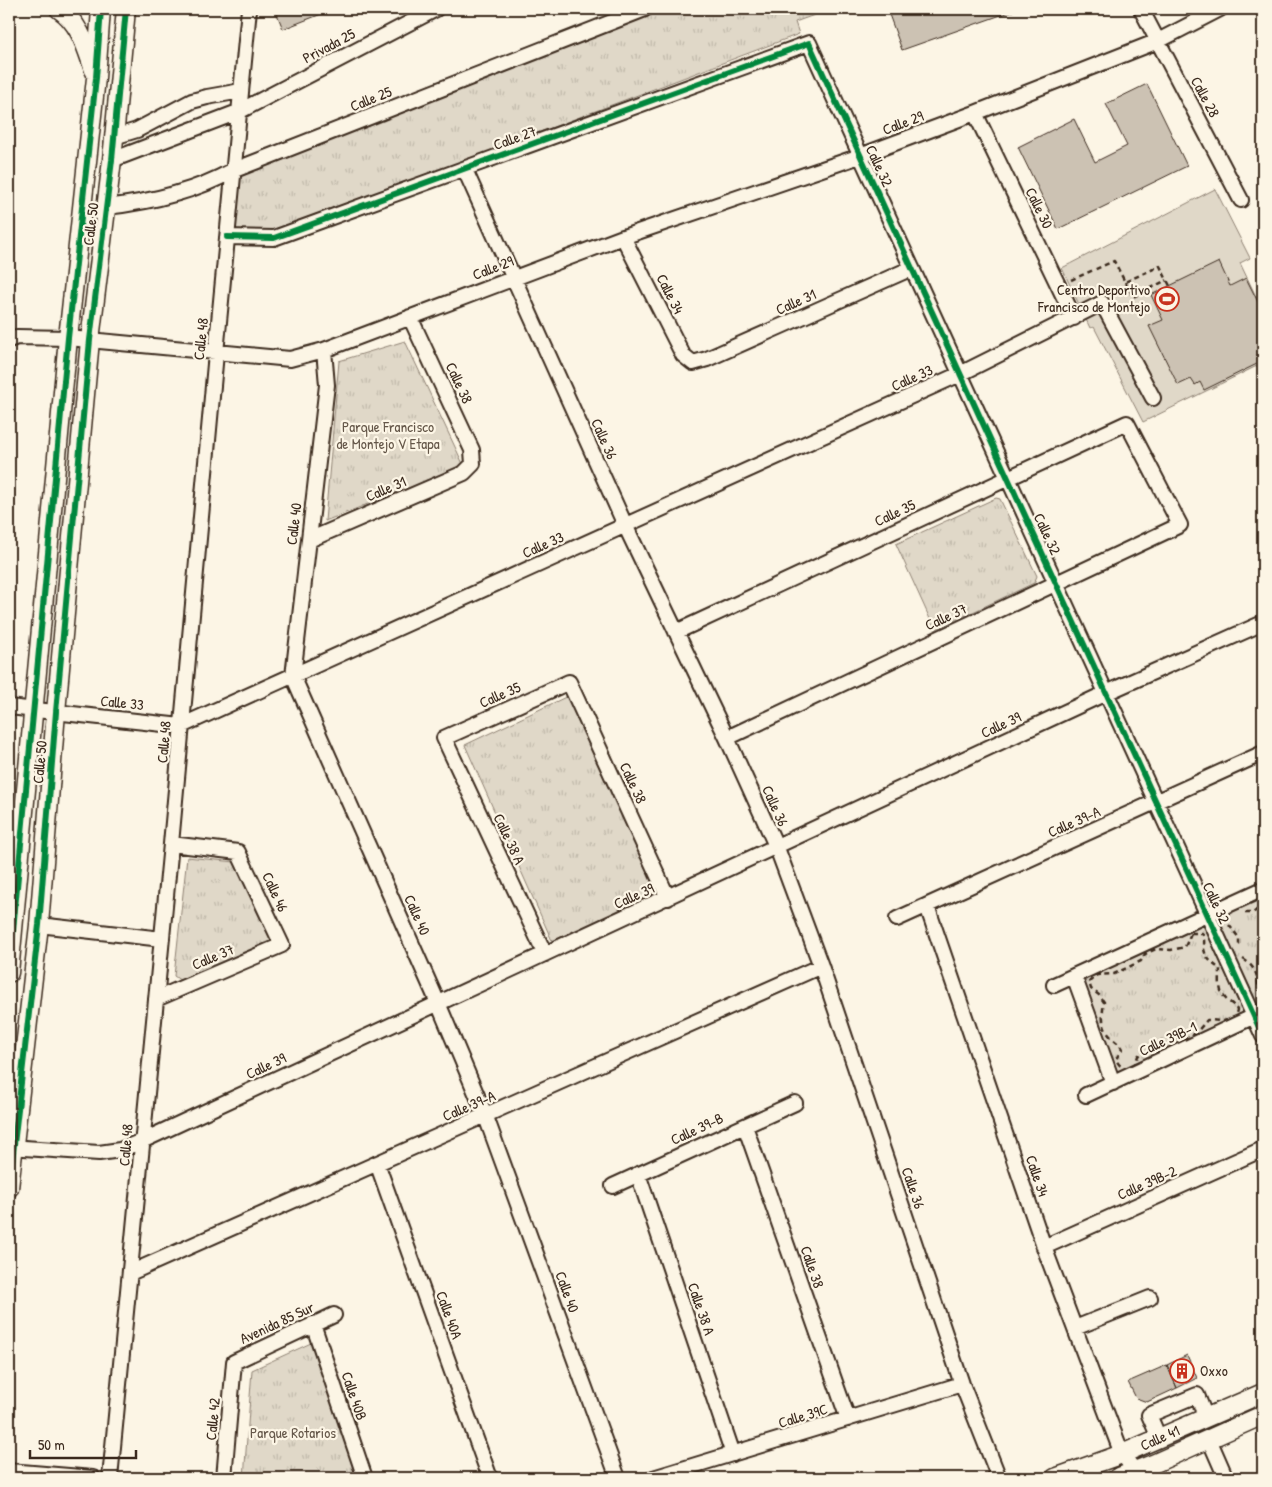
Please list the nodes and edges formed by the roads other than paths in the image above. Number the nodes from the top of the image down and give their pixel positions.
1 (59, 9) edge
2 (101, 9) edge
3 (126, 9) edge
4 (249, 9) edge
5 (436, 9) edge
6 (645, 9) edge
7 (1141, 9) edge
8 (1220, 9) edge
9 (1158, 41) junction
10 (809, 43) joint
11 (96, 78) junction
12 (241, 91) junction
13 (238, 112) junction
14 (975, 113) junction
15 (114, 137) junction
16 (860, 156) junction
17 (112, 160) junction
18 (465, 170) junction
19 (232, 171) junction
20 (1241, 200) dead end
21 (106, 207) junction
22 (227, 237) junction
23 (623, 237) junction
24 (912, 268) junction
25 (514, 277) junction
26 (410, 317) junction
27 (1074, 318) junction
28 (68, 338) junction
29 (9, 340) edge
30 (90, 340) junction
31 (324, 350) junction
32 (216, 352) junction
33 (693, 362) joint
34 (960, 374) junction
35 (1153, 398) dead end
36 (473, 464) joint
37 (1008, 478) junction
38 (625, 525) junction
39 (1180, 525) joint
40 (308, 540) junction
41 (1056, 583) junction
42 (1263, 623) edge
43 (676, 632) junction
44 (292, 676) junction
45 (569, 682) joint
46 (1106, 693) junction
47 (9, 707) edge
48 (33, 709) junction
49 (56, 712) junction
50 (181, 726) junction
51 (444, 738) joint
52 (727, 738) junction
53 (1263, 753) edge
54 (1156, 803) junction
55 (172, 844) junction
56 (776, 848) junction
57 (1263, 889) edge
58 (668, 898) junction
59 (927, 906) junction
60 (1208, 915) junction
61 (897, 919) dead end
62 (39, 925) junction
63 (162, 939) junction
64 (282, 945) joint
65 (546, 954) junction
66 (820, 966) junction
67 (9, 973) edge
68 (1074, 976) junction
69 (1054, 985) dead end
70 (156, 999) junction
71 (438, 1003) junction
72 (1259, 1014) edge
73 (1263, 1036) edge
74 (1113, 1083) junction
75 (1086, 1095) dead end
76 (795, 1103) dead end
77 (486, 1117) junction
78 (745, 1126) junction
79 (142, 1141) junction
80 (11, 1147) edge
81 (1263, 1149) edge
82 (377, 1163) junction
83 (638, 1174) junction
84 (613, 1186) dead end
85 (9, 1188) edge
86 (1044, 1248) junction
87 (130, 1273) junction
88 (1150, 1298) dead end
89 (334, 1314) dead end
90 (313, 1324) junction
91 (1075, 1328) junction
92 (234, 1362) joint
93 (962, 1384) junction
94 (1263, 1393) edge
95 (1263, 1415) edge
96 (1206, 1418) junction
97 (848, 1419) junction
98 (1159, 1438) junction
99 (1208, 1439) junction
100 (734, 1454) junction
101 (1122, 1454) junction
102 (9, 1471) edge
103 (1136, 1472) junction
104 (93, 1478) edge
105 (110, 1478) edge
106 (224, 1478) edge
107 (365, 1478) edge
108 (490, 1478) edge
109 (618, 1478) edge
110 (653, 1478) edge
111 (999, 1478) edge
112 (1055, 1478) edge
113 (1117, 1478) edge
114 (1153, 1478) edge
115 (1226, 1478) edge

1 - 11 main road
2 - 11 main road, Calle 50
3 - 15 main road, Calle 50
4 - 12 street, Calle 48
5 - 13 street, Privada 25
6 - 19 street, Calle 25
7 - 9 street, Calle 28
8 - 9 street, Calle 29
9 - 14 street, Calle 29
9 - 20 street, Calle 28
10 - 16 street, Calle 32
10 - 18 street, Calle 27
11 - 28 main road, Calle 50
12 - 13 street, Calle 48
12 - 15 street
13 - 17 street
13 - 19 street, Calle 48
14 - 16 street, Calle 29
14 - 27 street, Calle 30
15 - 17 main road, Calle 50
16 - 23 street, Calle 29
16 - 24 street, Calle 32
17 - 21 main road, Calle 50
18 - 22 street, Calle 27
18 - 25 street, Calle 36
19 - 21 street, Calle 25
19 - 22 street, Calle 48
21 - 30 main road, Calle 50
22 - 32 street, Calle 48
23 - 25 street, Calle 29
23 - 33 street, Calle 34
24 - 33 street, Calle 31
24 - 34 street, Calle 32
25 - 26 street, Calle 29
25 - 38 street, Calle 36
26 - 31 street, Calle 29
26 - 36 street, Calle 38
27 - 34 street, Calle 33
27 - 35 street, Calle 33
28 - 29 street, Calle 29
28 - 30 street, Calle 29
28 - 48 main road, Calle 50
30 - 32 street, Calle 29
30 - 49 main road, Calle 50
31 - 32 street, Calle 29
31 - 40 street, Calle 40
32 - 50 street, Calle 48
34 - 37 street, Calle 32
34 - 38 street, Calle 33
36 - 40 street, Calle 31
37 - 39 street, Calle 35
37 - 41 street, Calle 32
37 - 43 street, Calle 35
38 - 43 street, Calle 36
38 - 44 street, Calle 33
39 - 41 street, Calle 37
40 - 44 street, Calle 40
41 - 46 street, Calle 32
41 - 52 street, Calle 37
42 - 46 street, Calle 39
43 - 52 street, Calle 36
44 - 50 street, Calle 33
44 - 71 street, Calle 40
45 - 51 street, Calle 35
45 - 58 street, Calle 38
46 - 54 street, Calle 32
46 - 56 street, Calle 39
47 - 48 street, Calle 33
48 - 49 street, Calle 33
48 - 67 main road, Calle 50
49 - 50 street, Calle 33
49 - 62 main road, Calle 50
50 - 55 street, Calle 48
51 - 65 street, Calle 38 A
52 - 56 street, Calle 36
53 - 54 street, Calle 39-A
54 - 59 street, Calle 39-A
54 - 60 street, Calle 32
55 - 63 street, Calle 48
55 - 64 street, Calle 46
56 - 58 street, Calle 39
56 - 66 street, Calle 36
57 - 60 street
58 - 65 street, Calle 39
59 - 61 street, Calle 39-A
59 - 86 street, Calle 34
60 - 68 street
60 - 72 street, Calle 32
62 - 63 street
62 - 80 main road, Calle 50
63 - 70 street, Calle 48
64 - 70 street, Calle 37
65 - 71 street, Calle 39
66 - 77 street, Calle 39-A
66 - 93 street, Calle 36
68 - 69 street
68 - 74 street
70 - 79 street, Calle 48
71 - 77 street, Calle 40
71 - 79 street, Calle 39
72 - 73 street, Calle 32
72 - 74 street, Calle 39B-1
74 - 75 street, Calle 39B-1
76 - 78 street, Calle 39-B
77 - 82 street, Calle 39-A
77 - 109 street, Calle 40
78 - 83 street, Calle 39-B
78 - 97 street, Calle 38
79 - 80 street, Calle 39
79 - 87 street, Calle 48
80 - 85 main road, Calle 50
81 - 86 street, Calle 39B-2
82 - 87 street, Calle 39-A
82 - 108 street, Calle 40A
83 - 84 street, Calle 39-B
83 - 100 street, Calle 38 A
86 - 91 street, Calle 34
87 - 105 street, Calle 48
88 - 91 street
89 - 90 street, Avenida 85 Sur
90 - 92 street, Avenida 85 Sur
90 - 107 street, Calle 40B
91 - 101 street, Calle 34
92 - 106 street, Calle 42
93 - 97 street, Calle 39C
93 - 111 street, Calle 36
94 - 96 main road, Calle 41
95 - 99 main road, Calle 41
96 - 98 main road, Calle 41
96 - 98 street
97 - 100 street, Calle 39C
98 - 101 main road, Calle 41
99 - 103 main road, Calle 41
99 - 115 street
100 - 110 street, Calle 39C
101 - 103 street, Calle 34
101 - 112 main road, Calle 41
102 - 104 street
103 - 113 main road, Calle 41
103 - 114 street

